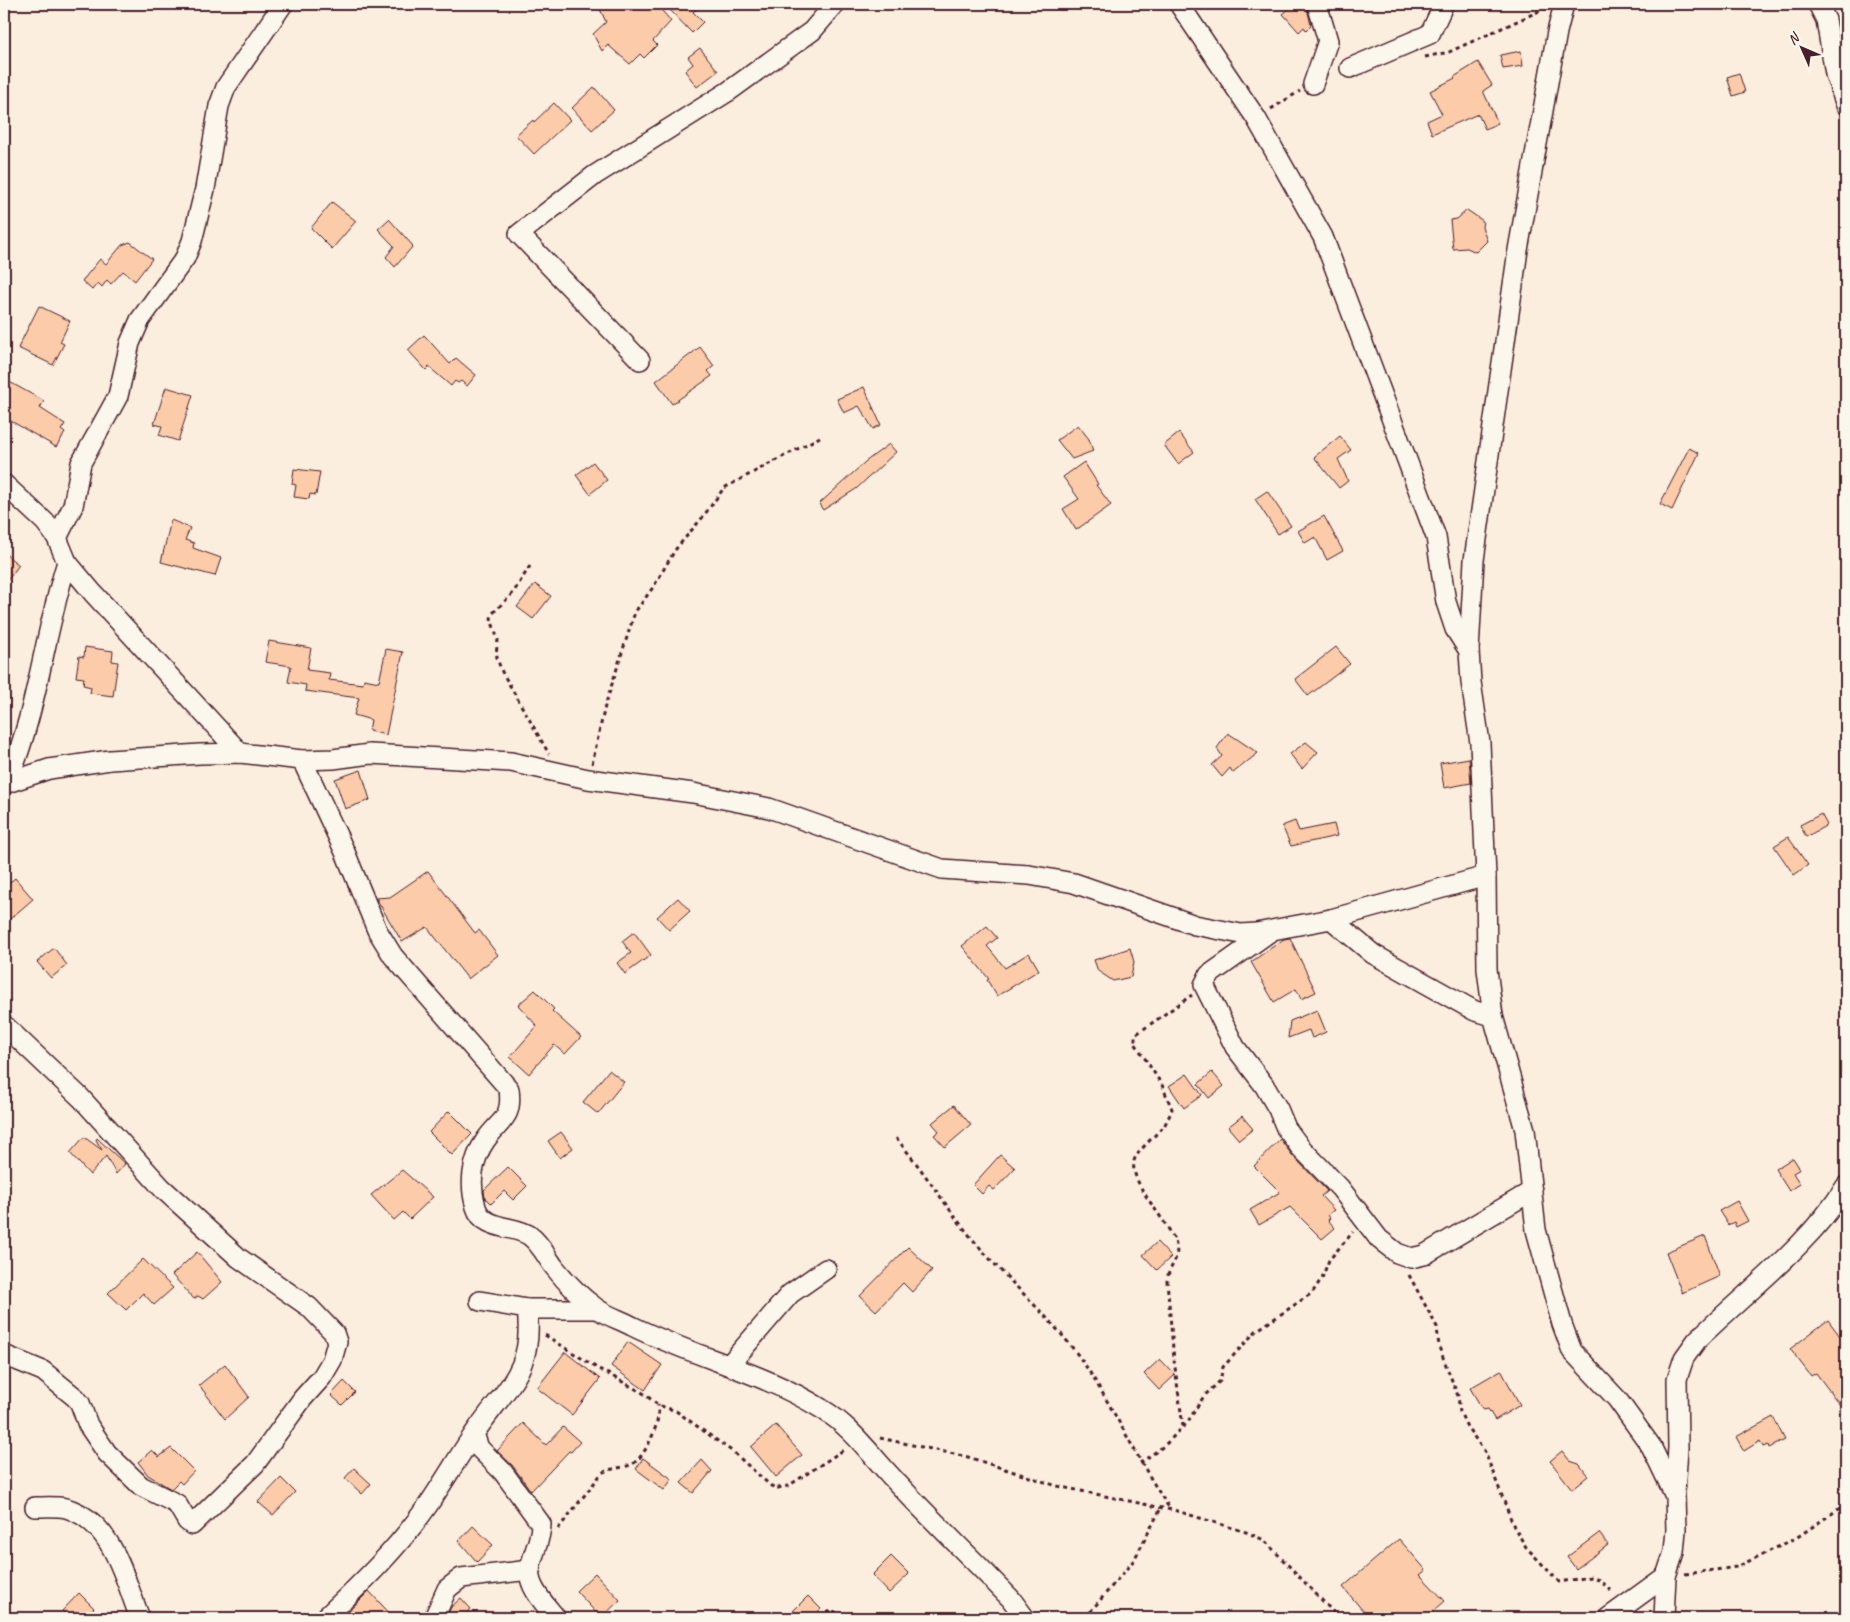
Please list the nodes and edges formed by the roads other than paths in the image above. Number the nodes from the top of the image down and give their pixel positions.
1 (283, 4) edge
2 (834, 4) edge
3 (1179, 4) edge
4 (1317, 4) edge
5 (1439, 4) edge
6 (1564, 4) edge
7 (1818, 4) edge
8 (1350, 68) dead end
9 (1312, 84) dead end
10 (1845, 102) edge
11 (640, 360) dead end
12 (4, 484) edge
13 (57, 538) junction
14 (67, 562) junction
15 (1469, 651) junction
16 (240, 752) junction
17 (302, 760) junction
18 (6, 784) edge
19 (1486, 876) junction
20 (1330, 919) junction
21 (1274, 929) junction
22 (1493, 1016) junction
23 (4, 1024) edge
24 (1846, 1186) edge
25 (1532, 1191) junction
26 (826, 1269) dead end
27 (480, 1301) dead end
28 (597, 1309) junction
29 (528, 1318) junction
30 (4, 1355) edge
31 (729, 1364) junction
32 (474, 1434) junction
33 (1675, 1496) junction
34 (35, 1507) dead end
35 (530, 1570) junction
36 (1666, 1576) junction
37 (140, 1618) edge
38 (325, 1618) edge
39 (434, 1618) edge
40 (556, 1618) edge
41 (1025, 1618) edge
42 (1608, 1618) edge
43 (1664, 1618) edge

1 - 13 street
2 - 11 street
3 - 15 street
4 - 9 street
5 - 8 street
6 - 15 street
7 - 10 street
12 - 13 street
13 - 14 street
14 - 16 street
14 - 18 street
15 - 19 street
16 - 17 street
16 - 18 street
17 - 21 street
17 - 28 street
19 - 20 street
19 - 22 street
20 - 21 street
20 - 22 street
21 - 25 street
22 - 25 street
23 - 30 street
24 - 33 street
25 - 33 street
26 - 31 street
27 - 29 street
28 - 29 street
28 - 31 street
29 - 32 street
31 - 41 street
32 - 35 street
32 - 38 street
33 - 36 street
34 - 37 street
35 - 39 street
35 - 40 street
36 - 42 street
36 - 43 street

